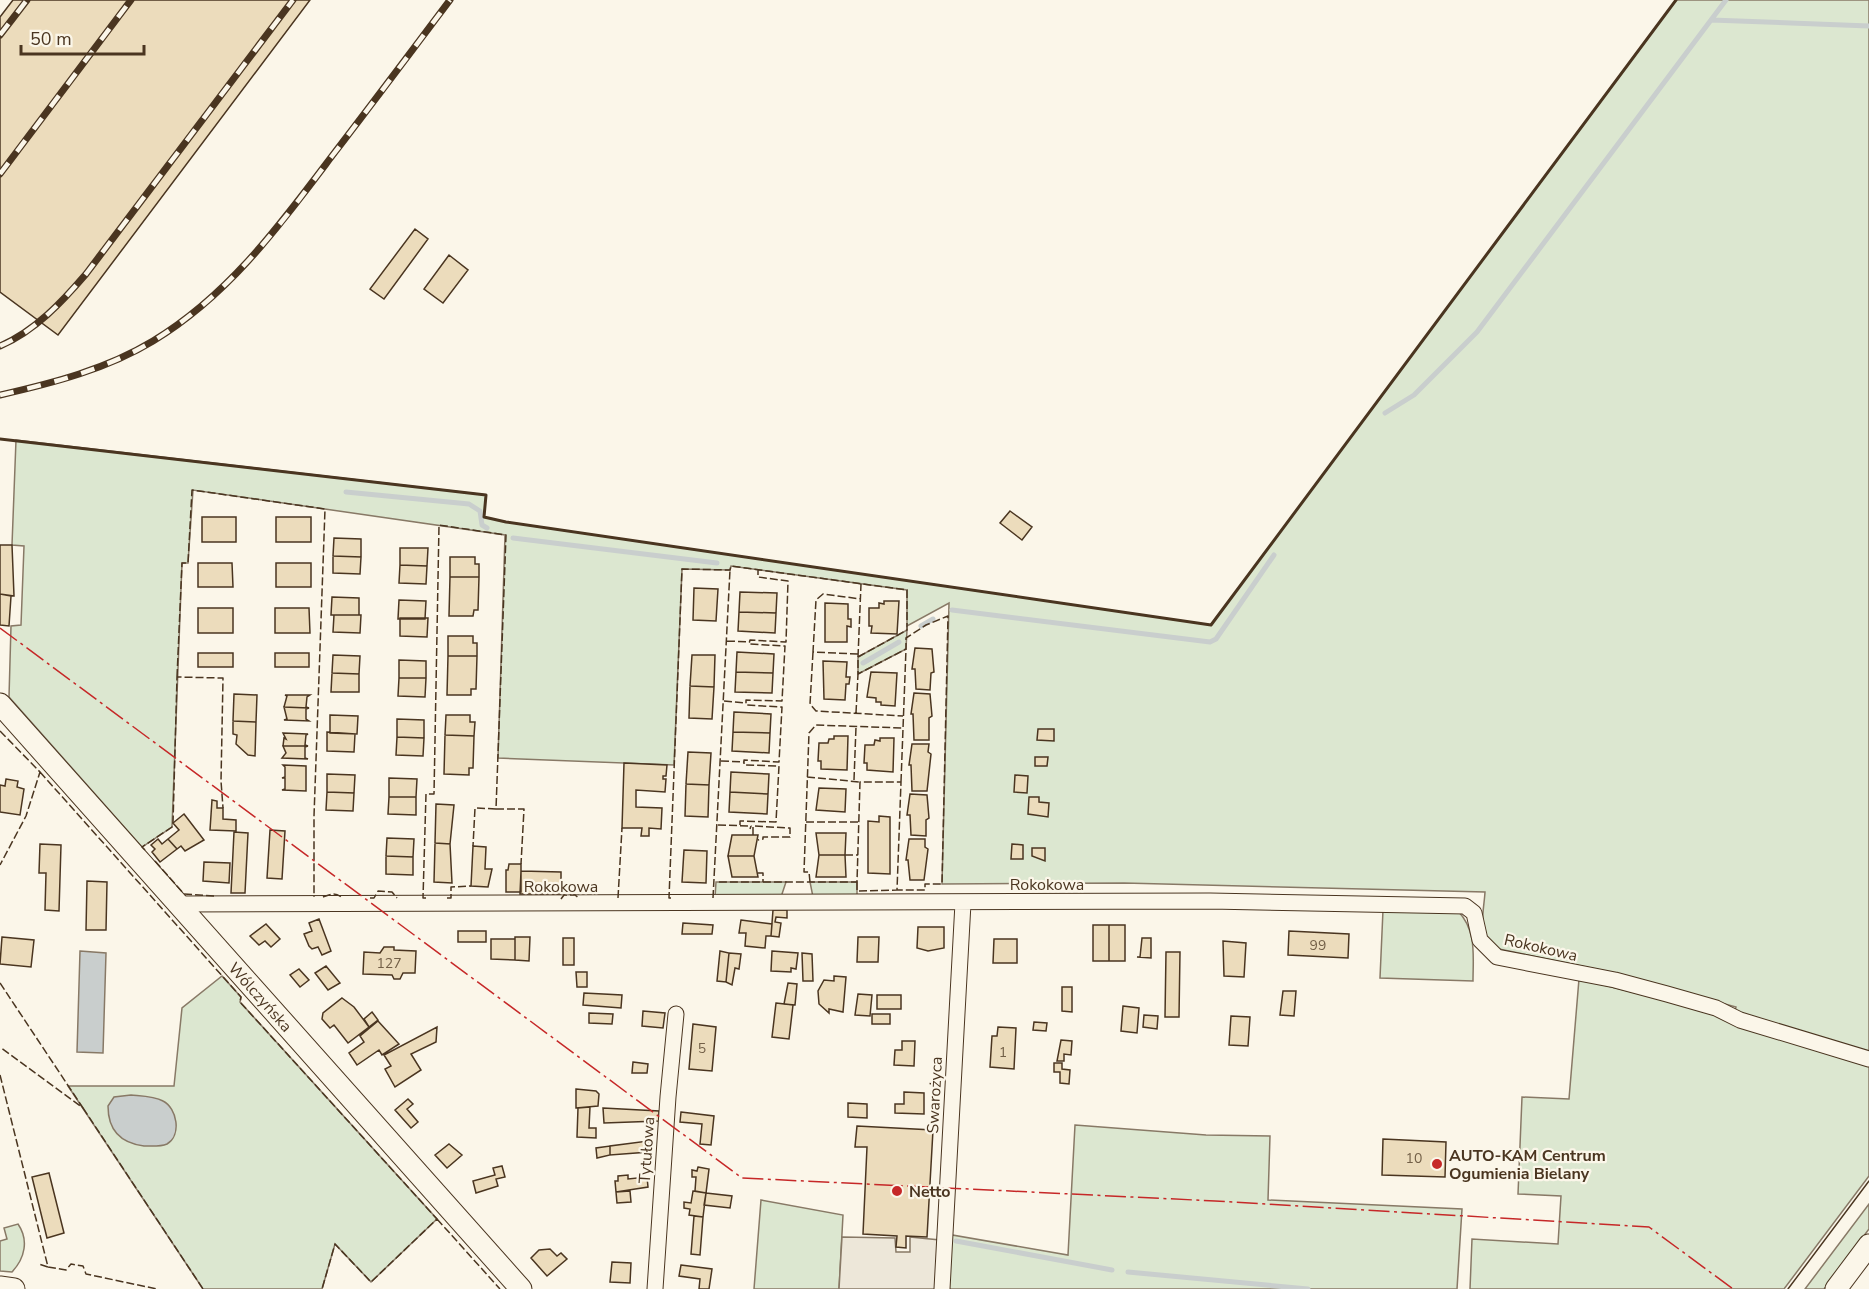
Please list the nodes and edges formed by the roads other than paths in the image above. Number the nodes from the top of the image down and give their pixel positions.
1 (0, 704) edge
2 (963, 903) junction
3 (179, 904) junction
4 (676, 1014) dead end
5 (1869, 1059) edge
6 (1869, 1245) edge
7 (0, 1287) edge
8 (14, 1289) edge
9 (522, 1289) edge
10 (655, 1289) edge
11 (942, 1289) edge
12 (1836, 1289) edge

1 - 3 street, Wólczyńska
2 - 3 street, Rokokowa
2 - 5 street, Rokokowa
2 - 11 street, Swarożyca
3 - 9 street, Wólczyńska
4 - 10 street, Tytułowa
6 - 12 street
7 - 8 street

